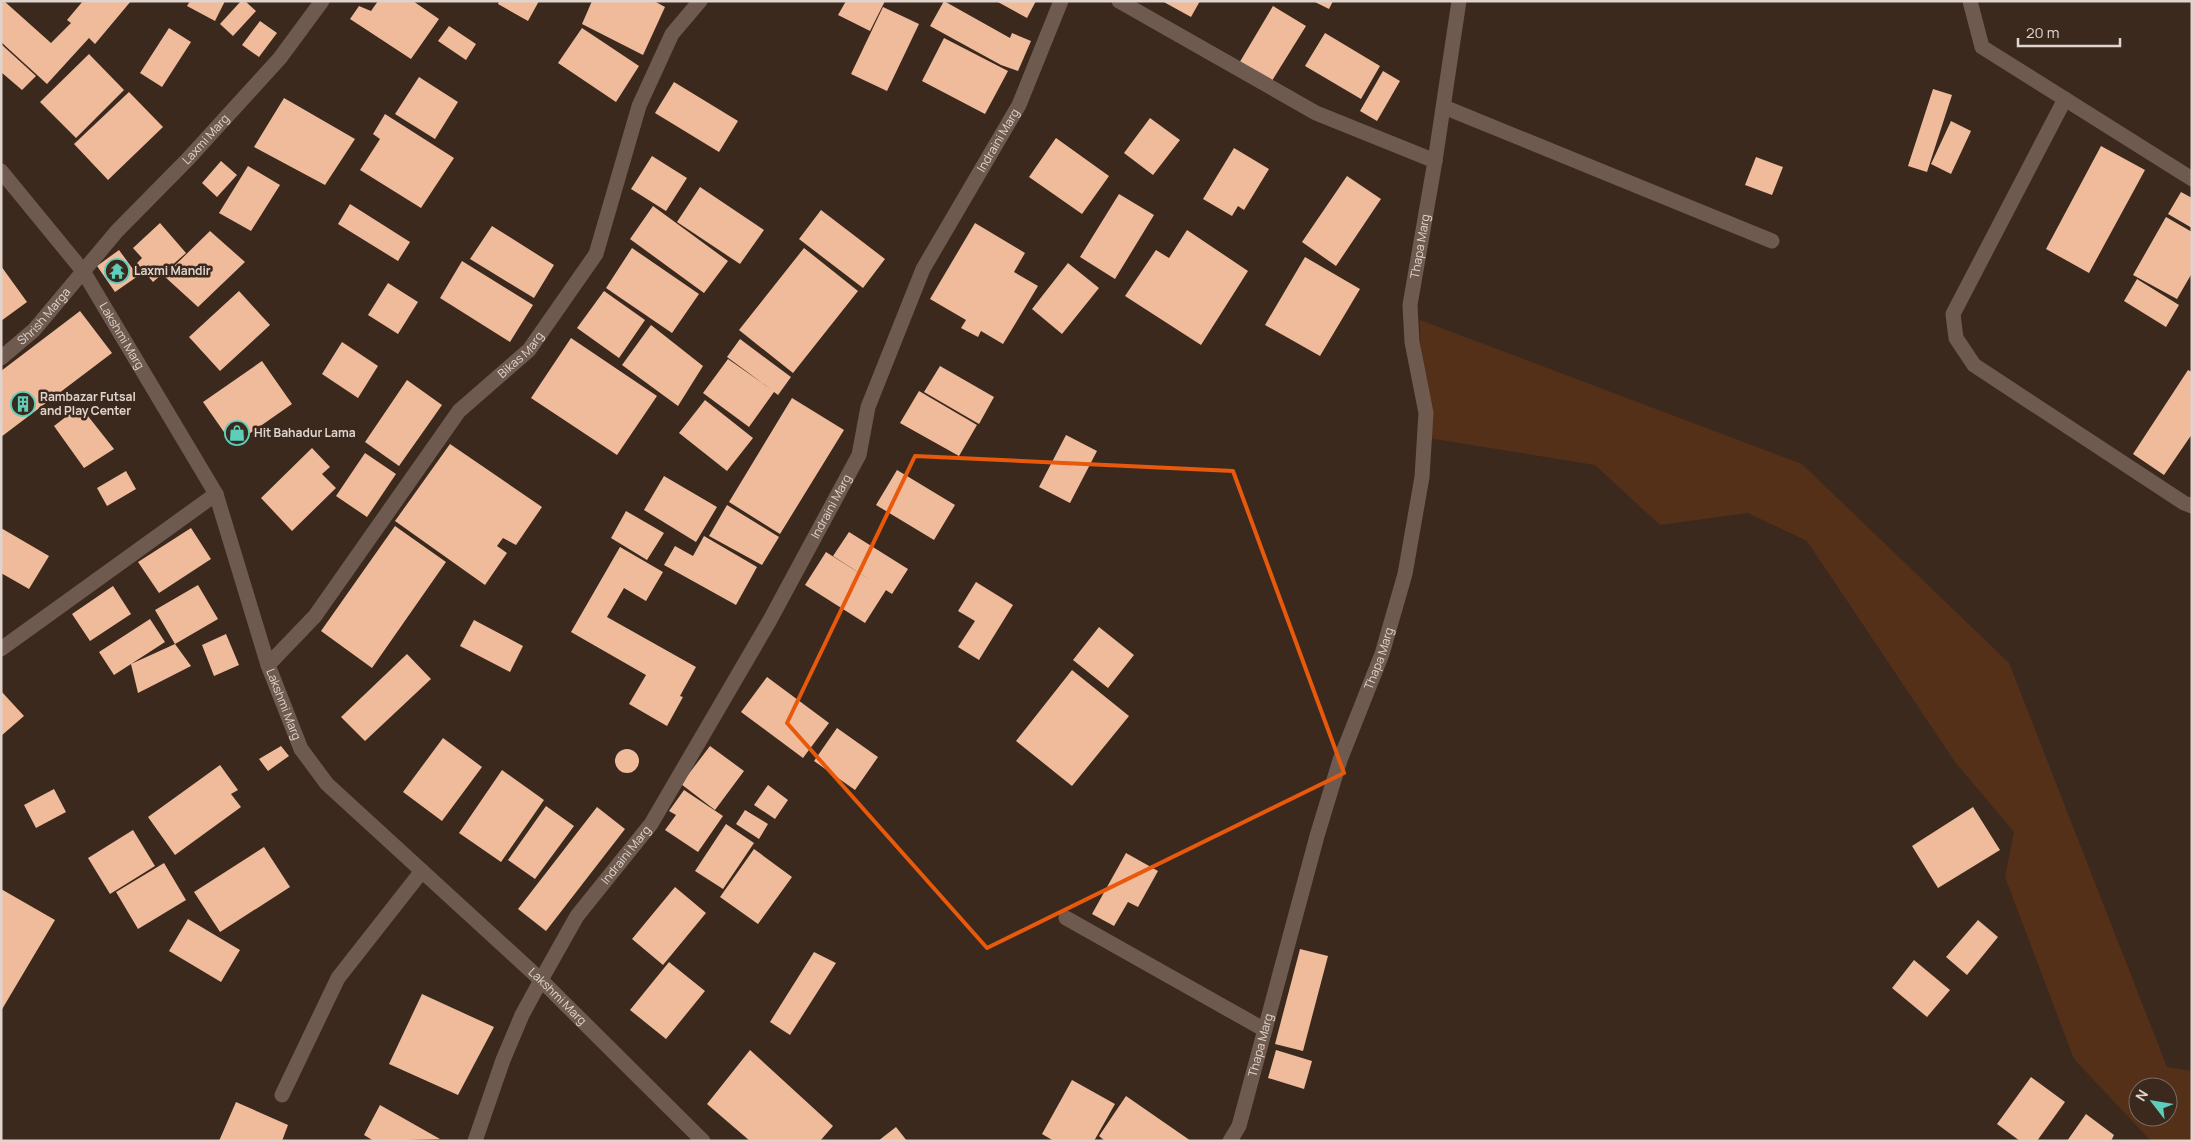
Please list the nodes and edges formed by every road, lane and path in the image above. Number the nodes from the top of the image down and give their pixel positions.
1 (322, 1) edge
2 (700, 1) edge
3 (1061, 1) edge
4 (1119, 1) edge
5 (1459, 1) edge
6 (1970, 1) edge
7 (2065, 99) junction
8 (1444, 107) junction
9 (1435, 161) junction
10 (1, 171) edge
11 (2192, 179) edge
12 (1772, 241) dead end
13 (83, 271) junction
14 (1, 358) edge
15 (216, 494) junction
16 (2192, 506) edge
17 (1, 648) edge
18 (268, 665) junction
19 (422, 871) junction
20 (1066, 918) dead end
21 (541, 980) junction
22 (1264, 1030) junction
23 (282, 1095) dead end
24 (475, 1141) edge
25 (703, 1141) edge
26 (1230, 1141) edge

1 - 13 street, Laxmi Marg
2 - 18 street, Bikas Marg
3 - 21 street, Indraini Marg
4 - 9 street
5 - 8 street, Thapa Marg
6 - 7 street
7 - 11 street
7 - 16 street
8 - 9 street, Thapa Marg
8 - 12 street
9 - 22 street, Thapa Marg
10 - 13 street, Lakshmi Marg
13 - 14 street, Shrish Marga
13 - 15 street, Lakshmi Marg
15 - 17 street
15 - 18 street, Lakshmi Marg
18 - 19 street, Lakshmi Marg
19 - 21 street, Lakshmi Marg
19 - 23 street
20 - 22 street
21 - 24 street, Indraini Marg
21 - 25 street, Lakshmi Marg
22 - 26 street, Thapa Marg

